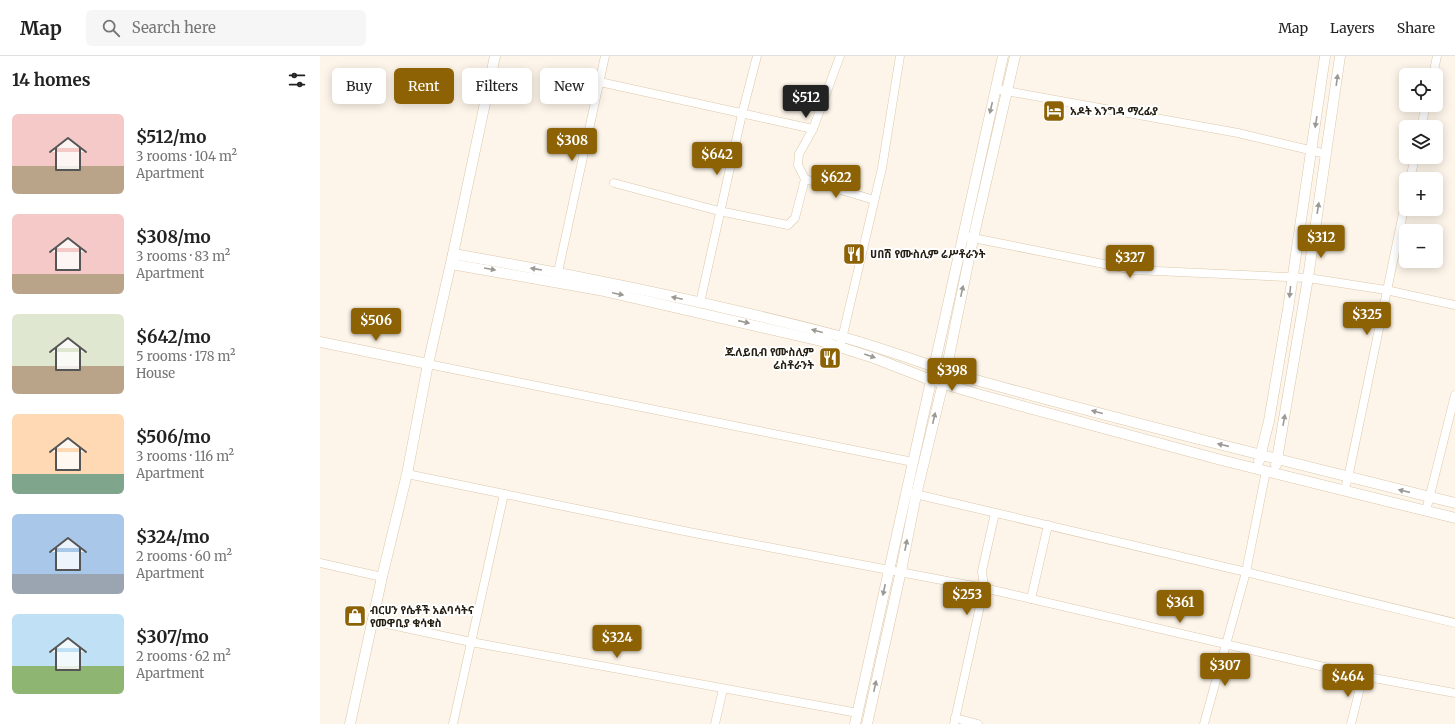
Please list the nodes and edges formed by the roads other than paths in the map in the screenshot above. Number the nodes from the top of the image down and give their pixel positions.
1 (495, 56) edge
2 (605, 56) edge
3 (757, 56) edge
4 (840, 56) edge
5 (900, 56) edge
6 (1003, 56) edge
7 (1015, 56) edge
8 (1325, 56) edge
9 (1340, 56) edge
10 (1437, 56) edge
11 (1434, 68) edge
12 (600, 82) junction
13 (995, 89) junction
14 (1007, 91) junction
15 (742, 114) junction
16 (813, 129) junction
17 (1311, 152) junction
18 (1326, 154) junction
19 (805, 179) junction
20 (614, 183) dead end
21 (874, 200) junction
22 (719, 212) junction
23 (1402, 216) edge
24 (962, 236) junction
25 (973, 239) junction
26 (452, 259) junction
27 (558, 272) junction
28 (1292, 277) junction
29 (1308, 278) junction
30 (1386, 290) junction
31 (700, 302) junction
32 (1455, 305) edge
33 (320, 342) edge
34 (842, 342) junction
35 (428, 364) junction
36 (934, 368) junction
37 (946, 371) junction
38 (931, 380) junction
39 (942, 384) junction
40 (1455, 395) edge
41 (1118, 418) junction
42 (1114, 431) junction
43 (1261, 454) junction
44 (1277, 458) junction
45 (913, 462) junction
46 (1266, 471) junction
47 (407, 474) junction
48 (1348, 478) junction
49 (1344, 491) junction
50 (906, 492) junction
51 (504, 494) junction
52 (916, 494) junction
53 (1430, 497) junction
54 (1455, 503) edge
55 (1426, 511) junction
56 (995, 513) junction
57 (1455, 518) edge
58 (1048, 525) junction
59 (320, 563) edge
60 (889, 570) junction
61 (901, 571) junction
62 (1246, 572) junction
63 (382, 577) junction
64 (984, 588) junction
65 (1031, 599) junction
66 (373, 621) junction
67 (1455, 623) edge
68 (471, 642) junction
69 (1226, 645) junction
70 (1363, 676) junction
71 (723, 689) junction
72 (1455, 693) edge
73 (858, 713) junction
74 (954, 721) edge
75 (350, 724) edge
76 (453, 724) edge
77 (715, 724) edge
78 (855, 724) edge
79 (867, 724) edge
80 (978, 724) edge
81 (1204, 724) edge
82 (1352, 724) edge

1 - 26 street
2 - 12 street
3 - 15 street
4 - 16 street
5 - 21 street
6 - 13 street
7 - 14 street
8 -> 17 street
18 -> 9 street
10 - 11 street
12 - 15 street
12 - 27 street
13 - 14 street
13 -> 24 street
14 - 17 street
14 - 25 street
15 - 16 street
15 - 22 street
16 - 19 street
17 - 18 street
17 - 28 street
29 -> 18 street
19 - 21 street
19 - 22 street
20 - 22 street
21 - 34 street
22 - 31 street
23 - 30 street
24 - 25 street
24 - 36 street
25 - 28 street
37 -> 25 street
27 -> 26 street
26 -> 34 street
26 - 35 street
31 -> 27 street
28 - 29 street
28 -> 43 street
29 - 30 street
44 -> 29 street
30 - 32 street
30 - 48 street
34 -> 31 street
33 - 35 street
34 - 36 street
34 -> 38 street
35 - 45 street
35 - 47 street
36 - 37 street
36 - 38 street
37 - 39 street
41 -> 37 street
38 - 39 street
38 - 45 street
39 - 42 street
52 -> 39 street
40 - 53 street
41 - 42 street
43 -> 41 street
42 - 46 street
43 - 44 street
43 - 46 street
44 - 46 street
44 - 48 street
45 - 50 street
46 - 49 street
46 - 62 street
47 - 51 street
47 - 63 street
48 - 49 street
53 -> 48 street
49 - 55 street
50 - 52 street
50 - 60 street
51 - 60 street
51 - 68 street
52 - 56 street
61 -> 52 street
53 - 54 street
53 - 55 street
55 - 57 street
56 - 58 street
56 - 64 street
58 - 62 street
58 - 65 street
59 - 63 street
60 - 61 street
60 -> 73 street
61 - 64 street
79 -> 61 street
62 - 67 street
62 - 69 street
63 - 66 street
64 - 65 street
64 - 74 street
65 - 69 street
66 - 68 street
66 - 75 street
68 - 71 street
68 - 76 street
69 - 70 street
69 - 81 street
70 - 72 street
70 - 82 street
71 - 73 street
71 - 77 street
73 - 78 street
74 - 80 street

